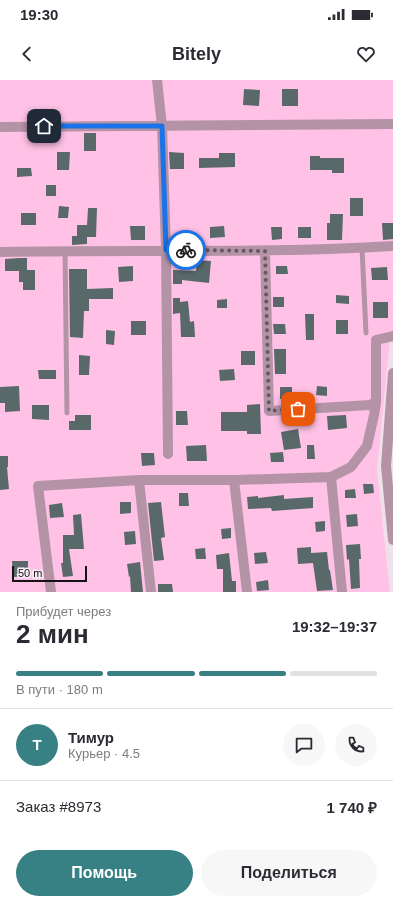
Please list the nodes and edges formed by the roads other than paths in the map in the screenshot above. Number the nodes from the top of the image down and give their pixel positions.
1 (157, 80) edge
2 (393, 124) edge
3 (0, 126) edge
4 (162, 126) junction
5 (393, 246) edge
6 (362, 248) junction
7 (65, 250) junction
8 (166, 250) junction
9 (265, 251) junction
10 (0, 252) edge
11 (366, 333) dead end
12 (393, 336) edge
13 (393, 373) edge
14 (376, 402) junction
15 (67, 413) dead end
16 (168, 454) dead end
17 (389, 466) edge
18 (331, 477) junction
19 (139, 480) junction
20 (234, 480) junction
21 (393, 540) edge
22 (51, 592) edge
23 (151, 592) edge
24 (247, 592) edge
25 (342, 592) edge

1 - 4 street
2 - 4 street
3 - 4 street
4 - 8 street
5 - 6 street
6 - 9 street
6 - 11 lane
7 - 8 street
7 - 10 street
7 - 15 lane
8 - 9 street
8 - 16 street
9 - 14 street
12 - 14 street
13 - 17 street
14 - 18 street
17 - 21 street
18 - 20 street
18 - 25 street
19 - 20 street
19 - 22 street
19 - 23 street
20 - 24 street

